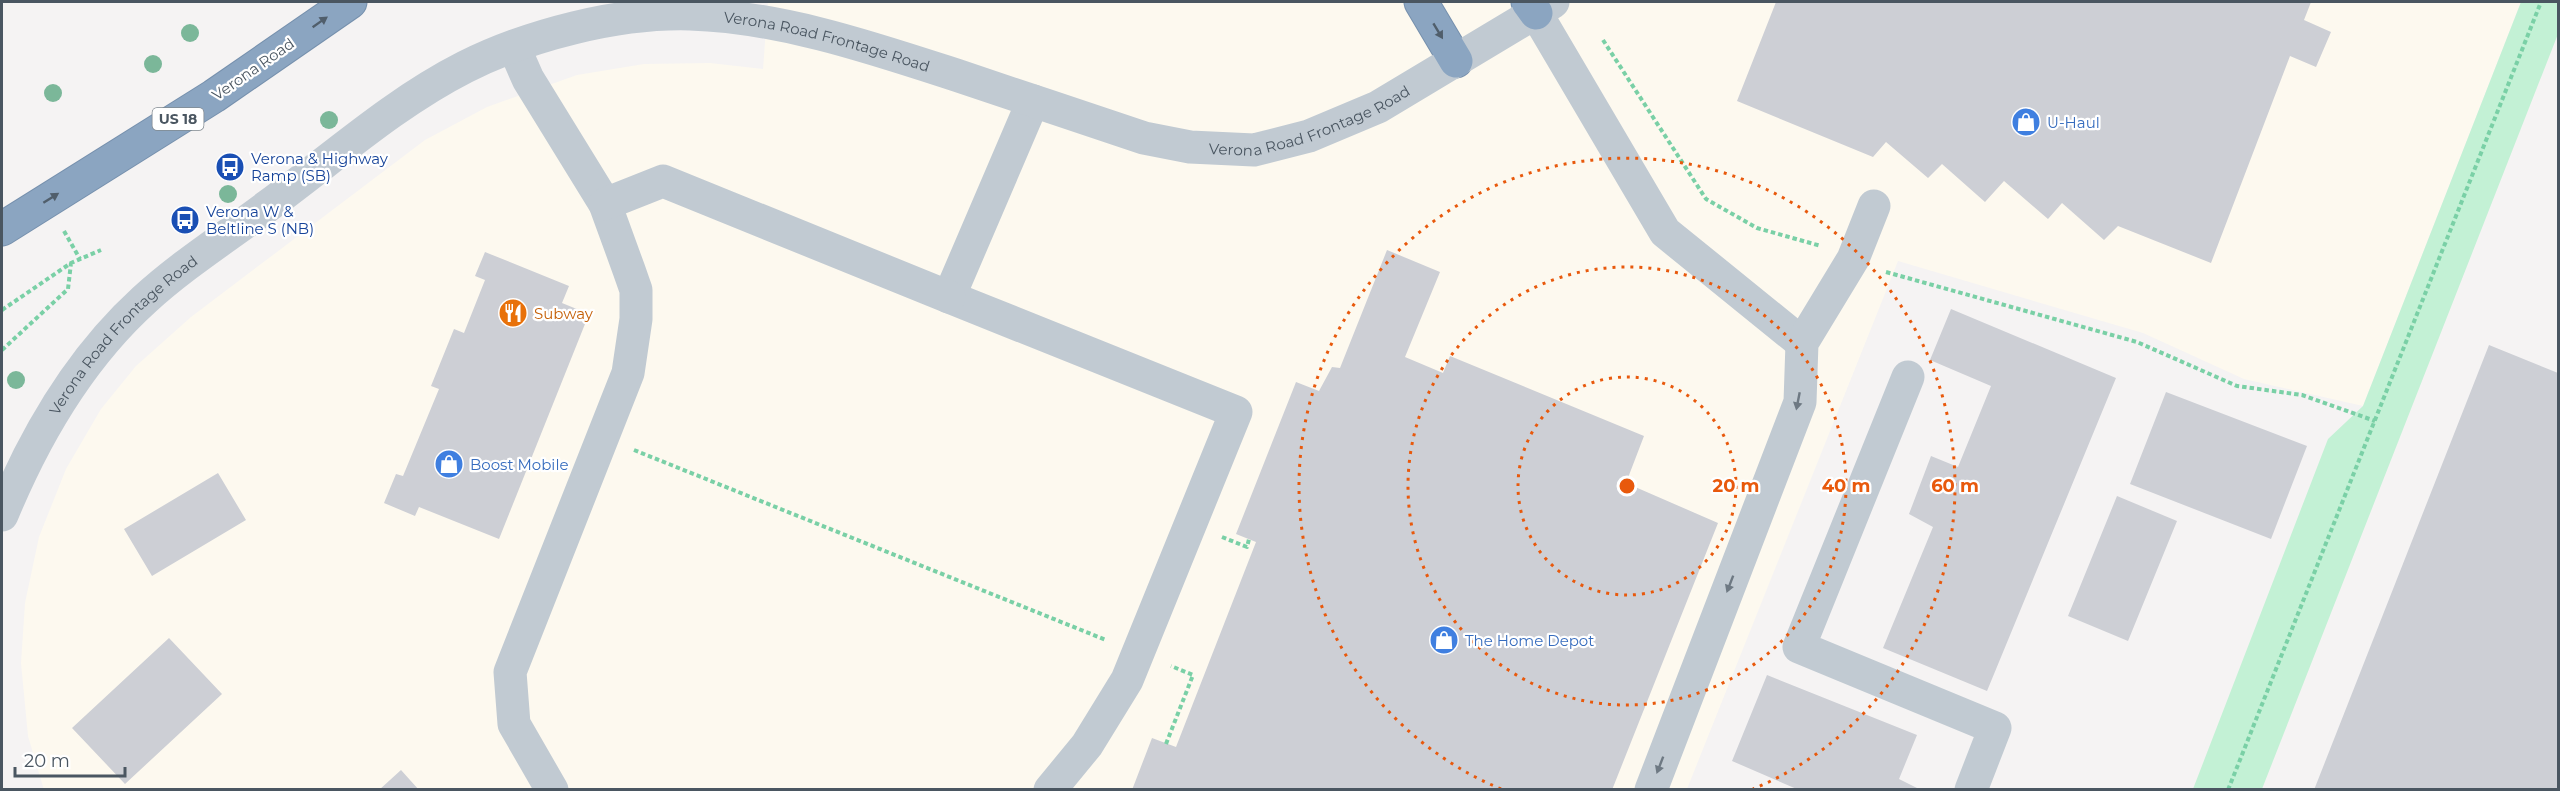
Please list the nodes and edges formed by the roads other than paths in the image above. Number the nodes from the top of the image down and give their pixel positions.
1 (350, 2) edge
2 (1421, 2) edge
3 (1539, 5) edge
4 (691, 8) edge
5 (514, 47) junction
6 (1456, 61) junction
7 (1033, 101) junction
8 (605, 204) junction
9 (1874, 206) dead end
10 (2, 229) edge
11 (949, 297) junction
12 (1802, 343) junction
13 (1908, 377) dead end
14 (2, 515) edge
15 (1080, 755) junction
16 (552, 789) edge
17 (1050, 789) edge
18 (1082, 789) edge
19 (1650, 789) edge
20 (1971, 789) edge

10 -> 1 highway, Verona Road / US 18
2 -> 6 highway
3 - 6 street, Verona Road Frontage Road
3 - 12 street
4 - 5 street, Verona Road Frontage Road
4 - 7 street, Verona Road Frontage Road
5 - 8 street
5 - 14 street, Verona Road Frontage Road
6 - 7 street, Verona Road Frontage Road
7 - 11 street
8 - 11 street
8 - 16 street
9 - 12 street
11 - 15 street
12 -> 19 street
13 - 20 street
15 - 17 street
15 - 18 street

